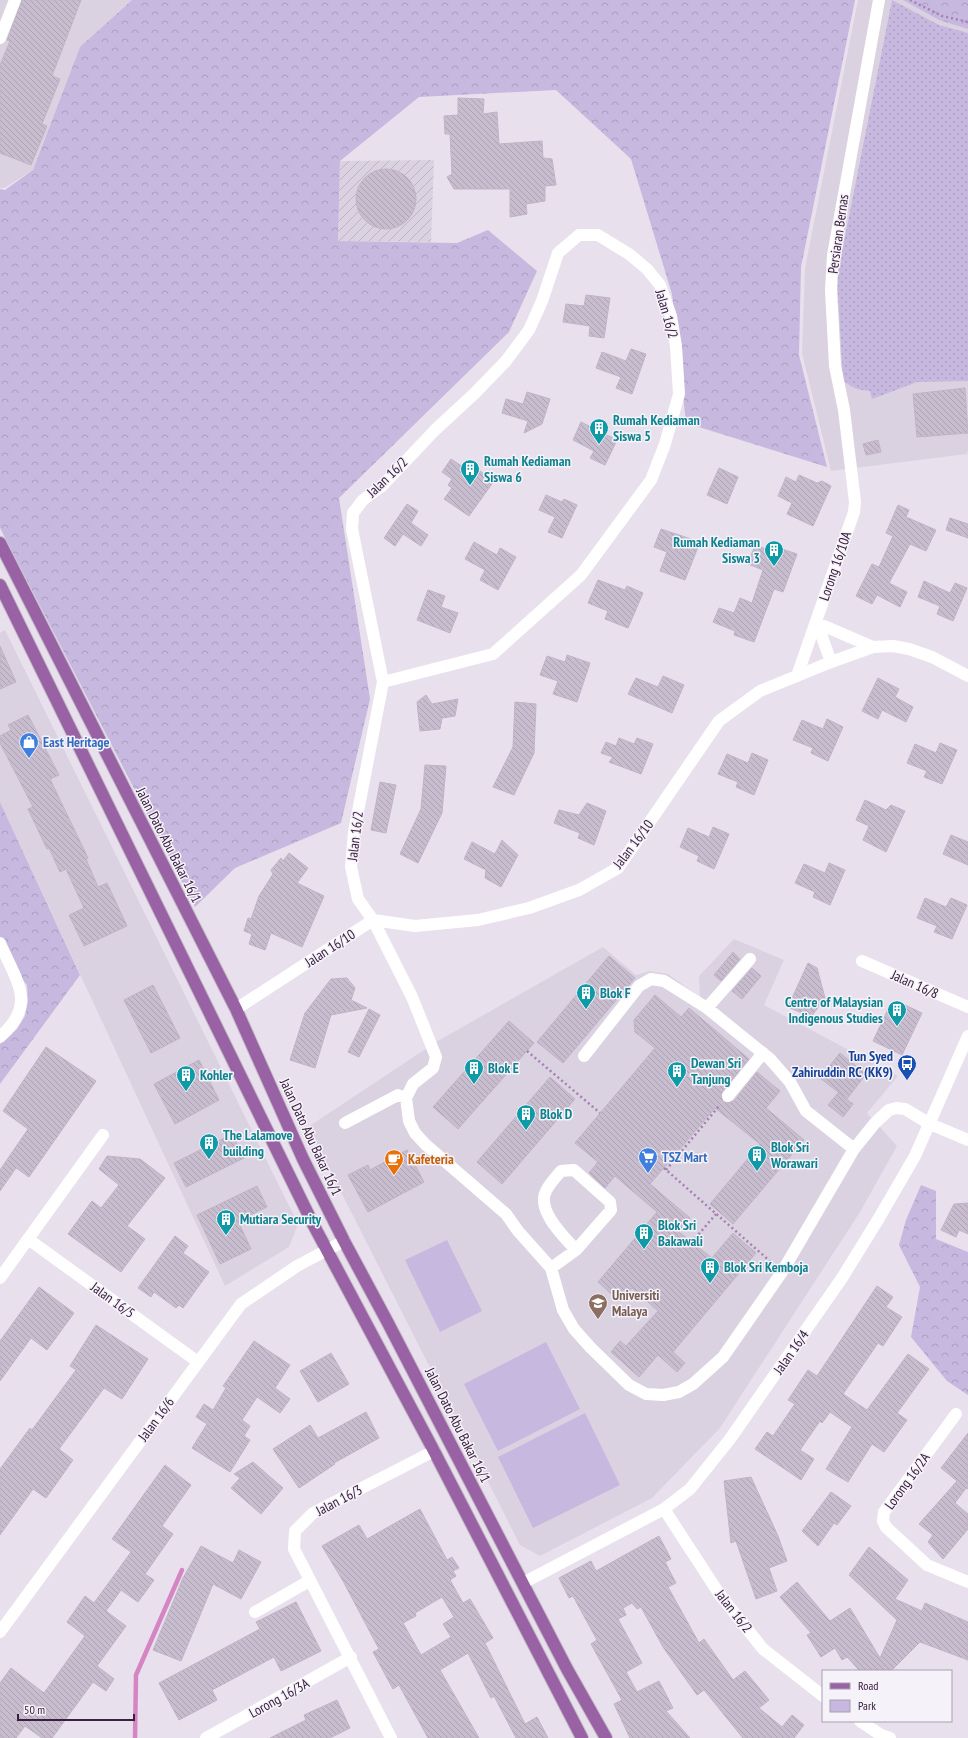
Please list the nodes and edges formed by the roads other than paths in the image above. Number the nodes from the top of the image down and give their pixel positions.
1 (15, 0) edge
2 (880, 2) edge
3 (0, 38) edge
4 (850, 469) joint
5 (0, 543) edge
6 (0, 585) edge
7 (817, 623) junction
8 (873, 647) junction
9 (831, 662) junction
10 (797, 676) junction
11 (968, 676) edge
12 (383, 682) junction
13 (373, 920) junction
14 (0, 943) edge
15 (750, 959) dead end
16 (862, 960) dead end
17 (968, 1007) edge
18 (707, 1008) junction
19 (236, 1009) junction
20 (968, 1036) edge
21 (0, 1037) edge
22 (763, 1053) junction
23 (584, 1056) dead end
24 (728, 1096) road end
25 (406, 1098) junction
26 (345, 1123) dead end
27 (930, 1124) junction
28 (104, 1135) dead end
29 (968, 1140) edge
30 (854, 1149) junction
31 (28, 1238) junction
32 (344, 1242) junction
33 (327, 1250) junction
34 (576, 1250) junction
35 (551, 1268) junction
36 (0, 1278) edge
37 (198, 1362) junction
38 (956, 1414) dead end
39 (434, 1451) junction
40 (664, 1510) junction
41 (309, 1581) junction
42 (968, 1582) edge
43 (523, 1583) junction
44 (255, 1612) dead end
45 (0, 1632) edge
46 (351, 1657) junction
47 (822, 1695) edge
48 (862, 1722) edge
49 (206, 1738) edge
50 (391, 1738) edge
51 (582, 1738) edge
52 (606, 1738) edge
53 (890, 1738) edge

1 - 3 street
2 - 4 street, Persiaran Bernas
4 - 7 street, Lorong 16/10A
5 - 19 main road, Jalan Dato Abu Bakar 16/1
6 - 33 main road
7 - 8 street
7 - 9 street
7 - 10 street, Lorong 16/10A
8 - 9 street, Jalan 16/10
8 - 11 street, Jalan 16/10
9 - 10 street, Jalan 16/10
10 - 13 street, Jalan 16/10
12 - 12 street, Jalan 16/2
12 - 13 street, Jalan 16/2
13 - 19 street, Jalan 16/10
13 - 25 street, Jalan 16/2
14 - 21 street
15 - 18 street
16 - 17 street, Jalan 16/8
18 - 22 street
18 - 23 street
19 - 32 main road, Jalan Dato Abu Bakar 16/1
20 - 27 street, Jalan 16/4
22 - 24 street
22 - 30 street
25 - 26 street
25 - 35 street
27 - 29 street
27 - 30 street
27 - 40 street, Jalan 16/4
28 - 31 street
30 - 35 street
31 - 36 street
31 - 37 street, Jalan 16/5
32 - 33 street, Jalan 16/6
32 - 43 main road, Jalan Dato Abu Bakar 16/1
33 - 37 street, Jalan 16/6
33 - 39 main road
34 - 34 street
34 - 35 street
37 - 45 street, Jalan 16/6
38 - 42 street, Lorong 16/2A
39 - 41 street, Jalan 16/3
39 - 51 main road
40 - 43 street, Jalan 16/4
40 - 47 street, Jalan 16/2
41 - 44 street
41 - 46 street, Jalan 16/3
43 - 52 main road, Jalan Dato Abu Bakar 16/1
46 - 49 street, Lorong 16/3A
46 - 50 street, Jalan 16/3
48 - 53 street

